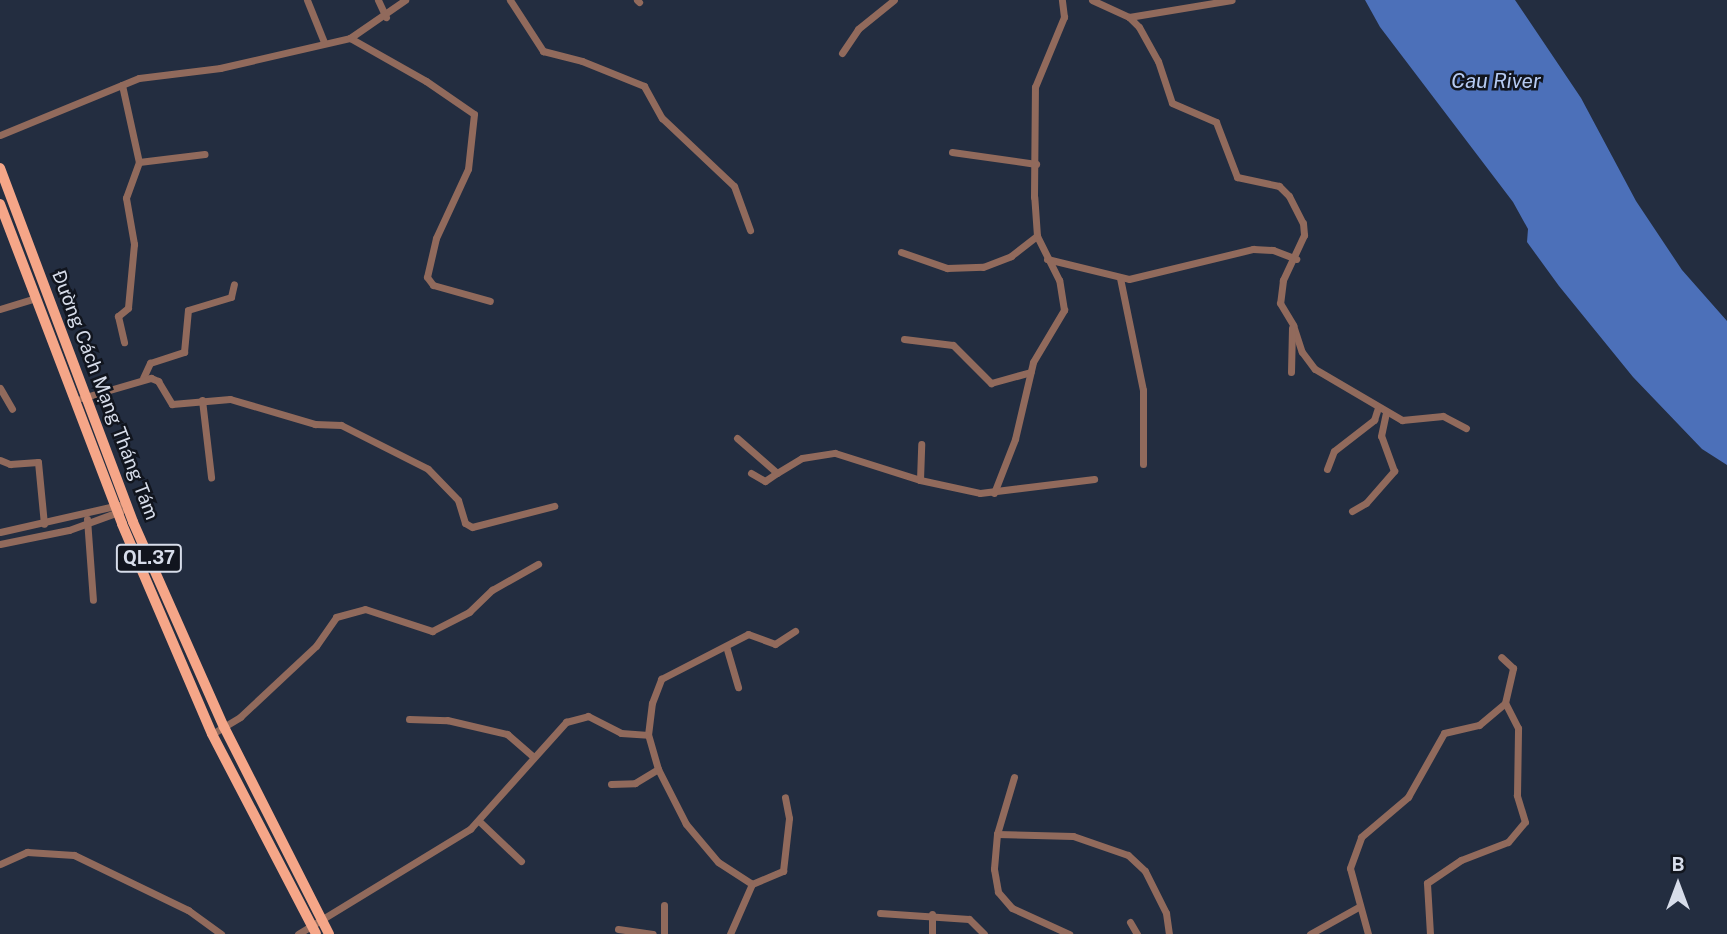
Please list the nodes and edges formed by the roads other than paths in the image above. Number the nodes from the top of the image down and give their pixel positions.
1 (307, 0) edge
2 (378, 0) edge
3 (405, 0) edge
4 (510, 0) edge
5 (894, 0) edge
6 (1062, 0) edge
7 (1092, 0) edge
8 (1232, 0) edge
9 (1213, 2) edge
10 (386, 17) junction
11 (1129, 17) junction
12 (349, 38) junction
13 (324, 43) junction
14 (842, 53) dead end
15 (122, 85) junction
16 (0, 135) edge
17 (952, 152) dead end
18 (205, 154) dead end
19 (139, 162) junction
20 (1036, 164) junction
21 (0, 168) edge
22 (0, 204) edge
23 (750, 230) dead end
24 (1037, 236) junction
25 (901, 252) dead end
26 (1296, 259) junction
27 (1047, 260) junction
28 (1120, 278) junction
29 (233, 284) dead end
30 (36, 298) junction
31 (489, 302) dead end
32 (0, 309) edge
33 (1293, 324) junction
34 (904, 339) dead end
35 (124, 342) dead end
36 (1031, 372) junction
37 (1292, 372) dead end
38 (143, 377) junction
39 (0, 388) edge
40 (87, 396) junction
41 (75, 400) junction
42 (202, 400) junction
43 (1378, 408) junction
44 (12, 409) dead end
45 (1386, 413) junction
46 (1466, 428) dead end
47 (737, 438) dead end
48 (921, 444) dead end
49 (0, 460) edge
50 (1143, 464) dead end
51 (1326, 469) dead end
52 (751, 473) dead end
53 (777, 473) junction
54 (211, 477) dead end
55 (1094, 479) dead end
56 (920, 480) junction
57 (994, 493) junction
58 (554, 506) dead end
59 (122, 507) junction
60 (1352, 511) dead end
61 (86, 521) junction
62 (44, 524) junction
63 (0, 532) edge
64 (0, 544) edge
65 (538, 564) dead end
66 (93, 600) dead end
67 (794, 631) dead end
68 (188, 645) junction
69 (726, 646) junction
70 (176, 650) junction
71 (1501, 657) dead end
72 (737, 687) dead end
73 (1505, 703) junction
74 (409, 719) dead end
75 (224, 727) junction
76 (212, 734) junction
77 (648, 734) junction
78 (533, 757) junction
79 (658, 769) junction
80 (1014, 776) dead end
81 (611, 784) dead end
82 (785, 797) dead end
83 (479, 821) junction
84 (997, 834) junction
85 (521, 861) dead end
86 (0, 864) edge
87 (752, 884) junction
88 (664, 905) dead end
89 (1360, 905) junction
90 (880, 913) dead end
91 (932, 914) junction
92 (205, 922) junction
93 (1130, 922) dead end
94 (317, 926) edge
95 (618, 929) dead end
96 (207, 934) edge
97 (221, 934) edge
98 (298, 934) edge
99 (329, 934) edge
100 (653, 934) edge
101 (664, 934) edge
102 (730, 934) edge
103 (932, 934) edge
104 (984, 934) edge
105 (1069, 934) edge
106 (1137, 934) edge
107 (1169, 934) edge
108 (1310, 934) edge
109 (1368, 934) edge
110 (1430, 934) edge

1 - 13 street
2 - 10 street
3 - 10 street
4 - 23 street
5 - 14 street
6 - 20 street
7 - 11 street
8 - 9 street
9 - 11 street
10 - 12 street
11 - 26 street
12 - 13 street
12 - 31 street
13 - 15 street
15 - 16 street
15 - 19 street
17 - 20 street
18 - 19 street
19 - 35 street
20 - 24 street
21 - 40 main road, Đường Cách Mạng Tháng Tám / QL.37
22 - 30 main road, Đường Cách Mạng Tháng Tám / QL.37
24 - 25 street
24 - 27 street
26 - 28 street
26 - 33 street
27 - 28 street
27 - 36 street
28 - 50 street
29 - 38 street
30 - 32 street
30 - 41 main road, Đường Cách Mạng Tháng Tám / QL.37
33 - 37 street
33 - 43 street
34 - 36 street
36 - 57 street
38 - 40 street
38 - 42 street
39 - 44 street
40 - 41 street
40 - 59 main road, Đường Cách Mạng Tháng Tám / QL.37
41 - 59 main road, Đường Cách Mạng Tháng Tám / QL.37
42 - 54 street
42 - 58 street
43 - 45 street
43 - 51 street
45 - 46 street
45 - 60 street
47 - 53 street
48 - 56 street
49 - 62 street
52 - 53 street
53 - 56 street
55 - 57 street
56 - 57 street
59 - 61 street
59 - 68 main road, Đường Cách Mạng Tháng Tám / QL.37
59 - 70 main road, Đường Cách Mạng Tháng Tám / QL.37
61 - 62 street
61 - 64 street
61 - 66 street
62 - 63 street
65 - 75 street
67 - 69 street
68 - 70 main road
68 - 75 main road, Đường Cách Mạng Tháng Tám / QL.37
69 - 72 street
69 - 77 street
70 - 76 main road, Đường Cách Mạng Tháng Tám / QL.37
71 - 73 street
73 - 89 street
73 - 110 street
74 - 78 street
75 - 76 street
75 - 94 main road, Đường Cách Mạng Tháng Tám / QL.37
76 - 94 main road, Đường Cách Mạng Tháng Tám / QL.37
77 - 78 street
77 - 79 street
78 - 83 street
79 - 81 street
79 - 87 street
80 - 84 street
82 - 87 street
83 - 85 street
83 - 94 street
84 - 105 street
84 - 107 street
86 - 92 street
87 - 102 street
88 - 101 street
89 - 108 street
89 - 109 street
90 - 91 street
91 - 103 street
91 - 104 street
92 - 96 street
92 - 97 street
93 - 106 street
94 - 98 street
94 - 99 main road, Đường Cách Mạng Tháng Tám / QL.37
95 - 100 street

